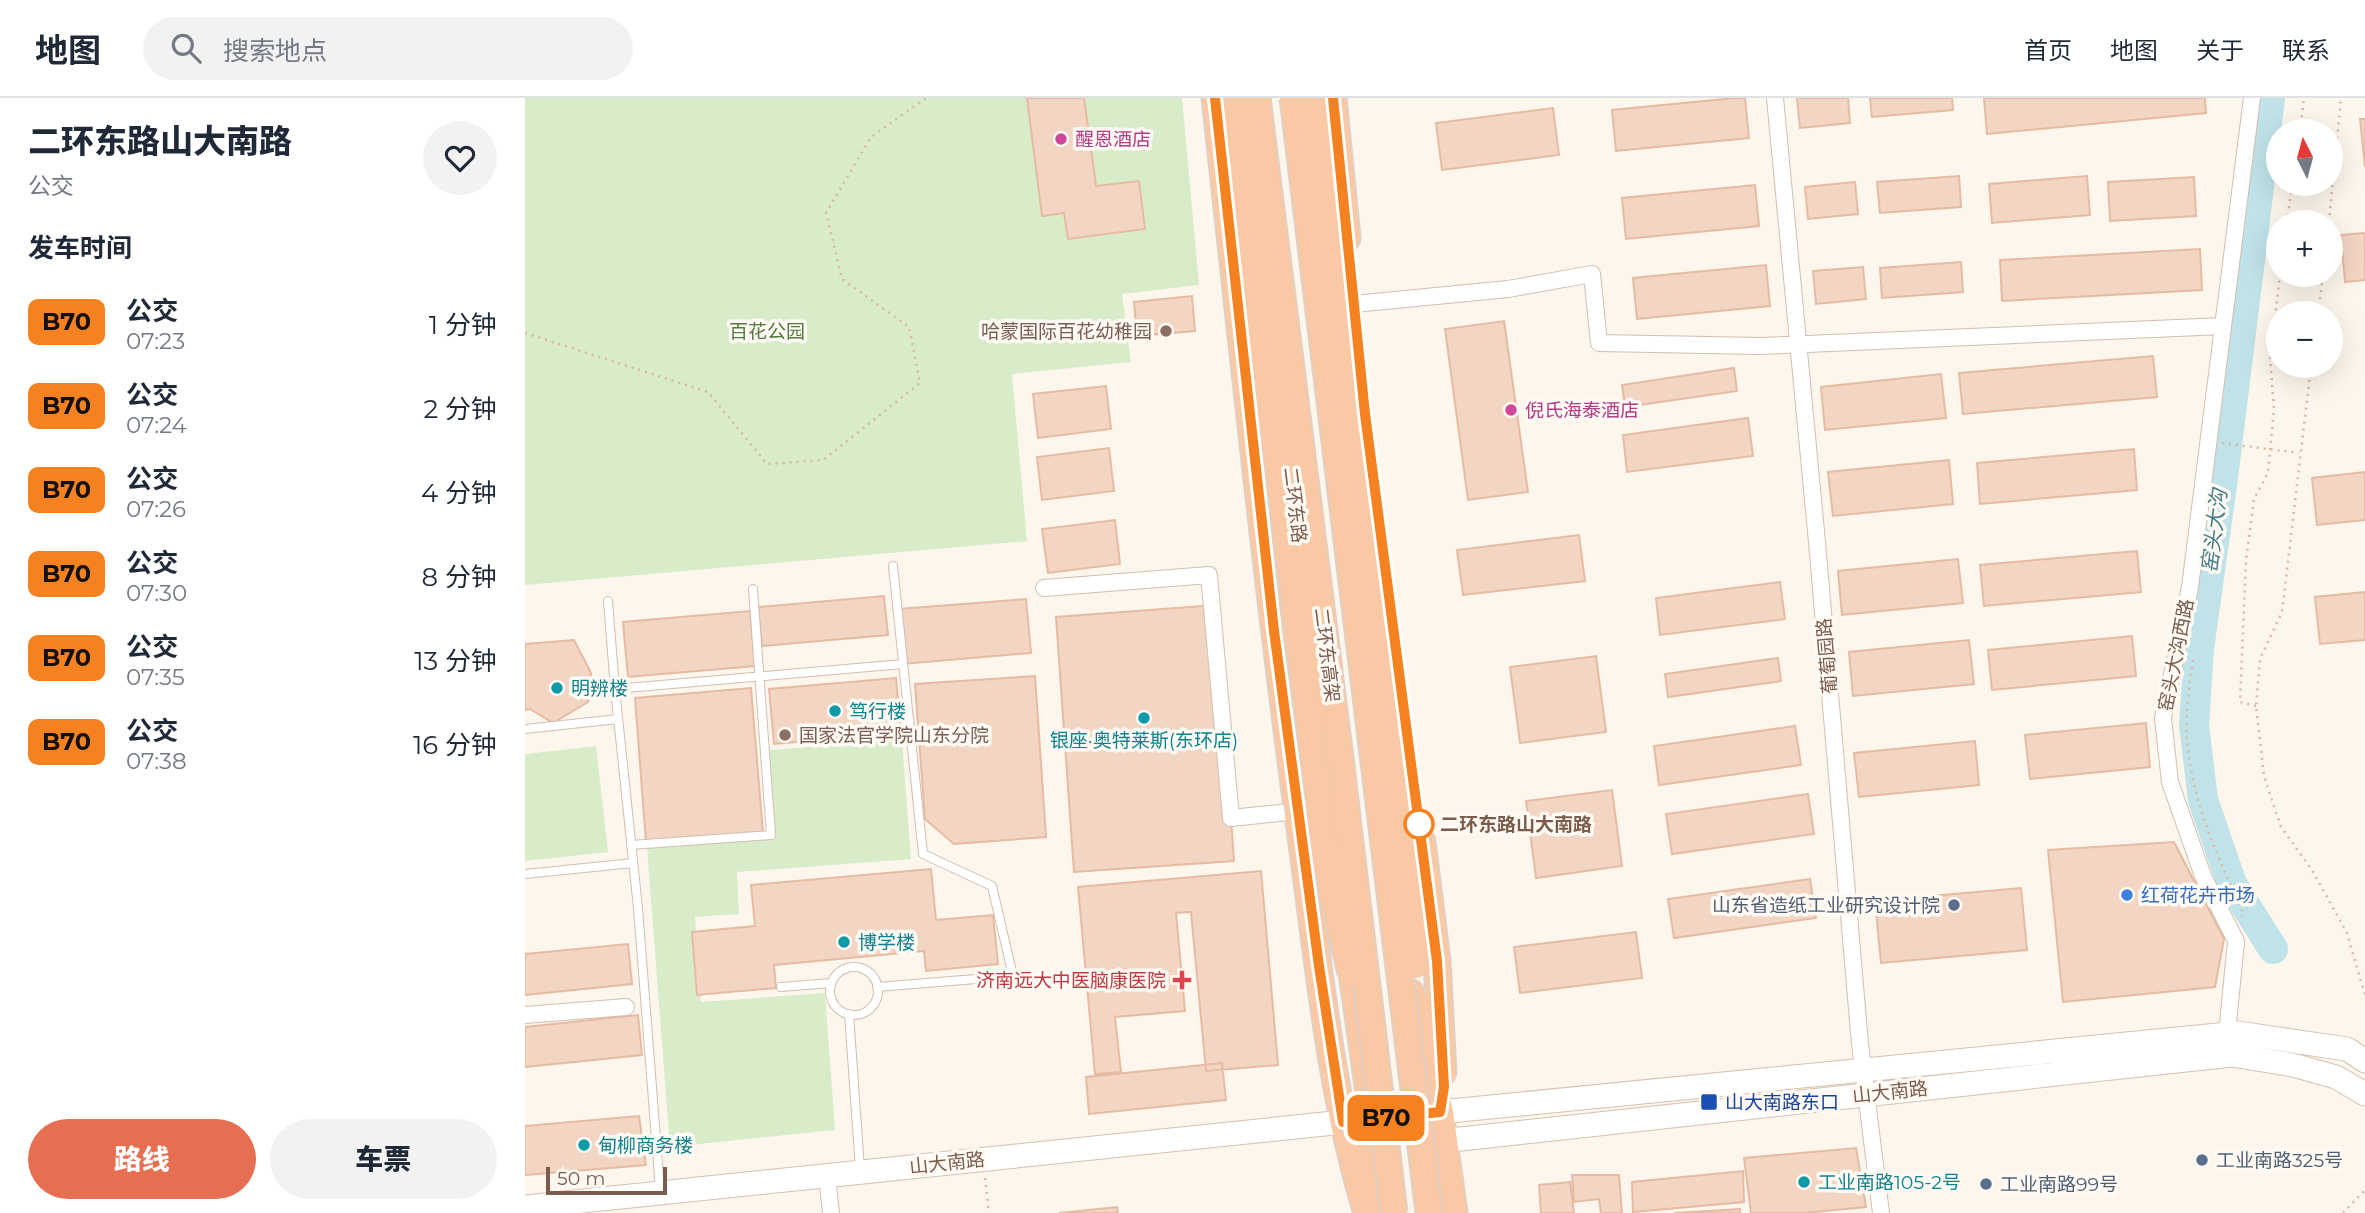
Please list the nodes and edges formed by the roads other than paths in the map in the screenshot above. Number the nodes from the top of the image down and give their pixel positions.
1 (1215, 98) edge
2 (1233, 98) edge
3 (1244, 98) edge
4 (1257, 98) edge
5 (1293, 98) edge
6 (1301, 98) edge
7 (1317, 98) edge
8 (1333, 98) edge
9 (1775, 98) edge
10 (2252, 98) edge
11 (1354, 304) junction
12 (2223, 326) junction
13 (1798, 344) junction
14 (893, 566) dead end
15 (1044, 588) dead end
16 (753, 589) dead end
17 (608, 601) dead end
18 (903, 664) junction
19 (761, 675) junction
20 (615, 689) junction
21 (1403, 703) junction
22 (618, 719) junction
23 (525, 729) edge
24 (1382, 762) junction
25 (1298, 811) junction
26 (631, 845) junction
27 (633, 863) junction
28 (525, 874) edge
29 (1399, 902) junction
30 (1346, 912) junction
31 (1313, 921) junction
32 (1335, 955) junction
33 (1437, 961) junction
34 (1352, 979) junction
35 (831, 983) junction
36 (781, 987) dead end
37 (877, 987) junction
38 (1324, 995) junction
39 (627, 1007) dead end
40 (849, 1014) junction
41 (525, 1015) edge
42 (2227, 1034) junction
43 (2365, 1061) edge
44 (1864, 1070) junction
45 (2365, 1094) edge
46 (1429, 1109) junction
47 (1376, 1113) junction
48 (1343, 1122) junction
49 (1444, 1139) junction
50 (860, 1172) junction
51 (827, 1176) junction
52 (661, 1193) junction
53 (525, 1207) edge
54 (831, 1213) edge
55 (1367, 1213) edge
56 (1378, 1213) edge
57 (1394, 1213) edge
58 (1429, 1213) edge
59 (1454, 1213) edge
60 (1881, 1213) edge

1 - 25 highway, 二环东路
2 - 47 highway, bridge
3 - 30 highway, 二环东路
4 - 47 highway, 二环东高架, bridge
5 - 46 highway, 二环东高架, bridge
6 - 24 highway
7 - 46 highway, bridge
8 - 11 highway
9 - 13 street, 葡萄园路
10 - 12 street, 窑头大沟西路
11 - 13 street
11 - 21 highway
12 - 13 street
12 - 42 street, 窑头大沟西路
13 - 44 street, 葡萄园路
14 - 18 lane
15 - 25 street
16 - 19 lane
17 - 20 lane
18 - 19 lane
18 - 37 lane
19 - 20 lane
19 - 26 lane
20 - 22 lane
21 - 24 highway
21 - 33 highway
22 - 23 lane
22 - 26 lane
24 - 29 highway
25 - 31 highway, 二环东路
26 - 27 lane
27 - 28 lane
27 - 52 lane
29 - 33 highway
29 - 46 highway
30 - 32 highway, 二环东路
30 - 34 highway, 二环东路
31 - 32 highway, 二环东路
31 - 38 highway, 二环东路
32 - 34 highway, 二环东路
32 - 38 highway, 二环东路
33 - 46 highway
34 - 47 highway, 二环东路
35 - 36 lane
35 - 37 lane
35 - 40 lane
37 - 40 lane
38 - 48 highway, 二环东路
39 - 41 street
40 - 50 lane
42 - 43 main road, 山大南路
42 - 44 main road, 山大南路
44 - 46 main road, 山大南路
44 - 60 street, 葡萄园路
45 - 49 main road, 山大南路
46 - 47 main road, 山大南路
46 - 49 highway
46 - 58 highway, 二环东高架, bridge
47 - 48 main road, 山大南路
47 - 49 main road, 山大南路
47 - 56 highway, 二环东路
47 - 57 highway, 二环东高架, bridge
48 - 50 main road, 山大南路
48 - 55 highway, 二环东路
49 - 59 highway
50 - 51 main road, 山大南路
51 - 52 main road, 山大南路
51 - 54 street
52 - 53 main road, 山大南路

